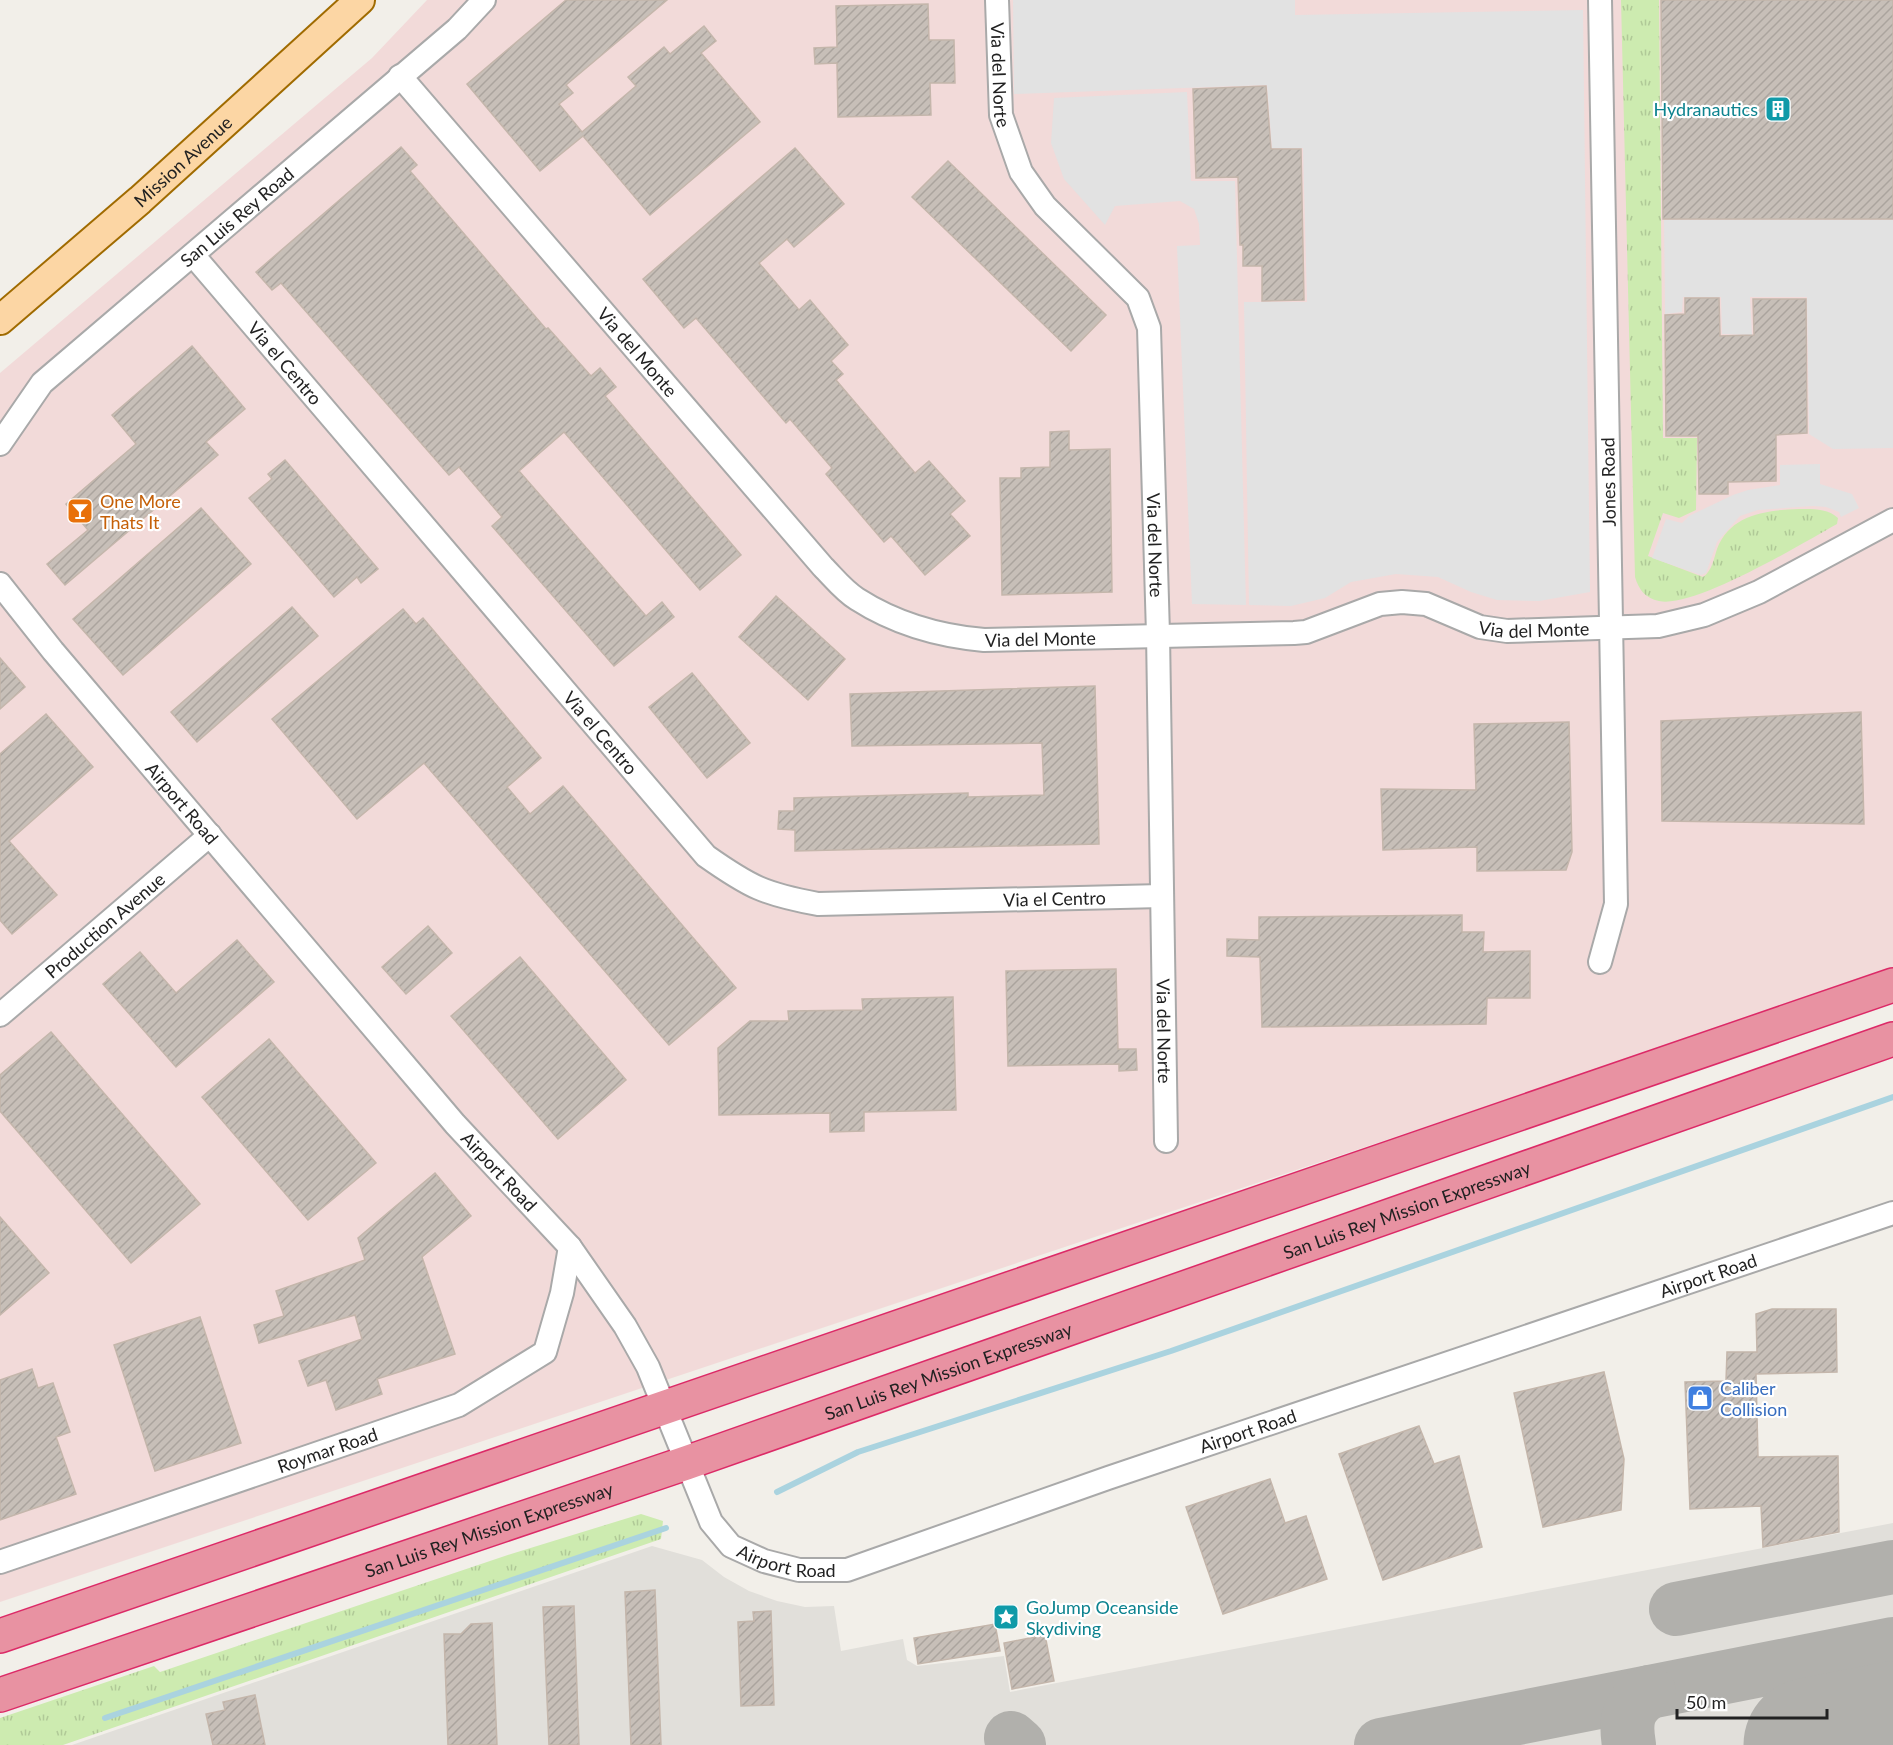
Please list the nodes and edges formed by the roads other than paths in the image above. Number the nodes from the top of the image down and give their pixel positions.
1 (360, 0) edge
2 (484, 0) edge
3 (997, 0) edge
4 (1600, 0) edge
5 (400, 76) junction
6 (193, 255) junction
7 (0, 320) edge
8 (0, 444) edge
9 (1893, 520) edge
10 (0, 584) edge
11 (1610, 629) junction
12 (1158, 634) junction
13 (210, 835) junction
14 (1162, 896) junction
15 (1600, 962) dead end
16 (1893, 985) edge
17 (0, 1015) edge
18 (1893, 1039) edge
19 (1166, 1141) dead end
20 (1893, 1213) edge
21 (570, 1247) junction
22 (666, 1408) junction
23 (686, 1463) junction
24 (0, 1562) edge
25 (0, 1636) edge
26 (0, 1695) edge

1 - 7 main road, Mission Avenue
2 - 5 street, San Luis Rey Road
3 - 12 street, Via del Norte
4 - 11 street, Jones Road
5 - 6 street, San Luis Rey Road
5 - 12 street, Via del Monte
6 - 8 street, San Luis Rey Road
6 - 14 street, Via el Centro
9 - 11 street, Via del Monte
10 - 13 street, Airport Road
11 - 12 street, Via del Monte
11 - 15 street, Jones Road
12 - 14 street, Via del Norte
13 - 17 street, Production Avenue
13 - 21 street, Airport Road
14 - 19 street, Via del Norte
16 - 22 highway
18 - 23 highway, San Luis Rey Mission Expressway
20 - 23 street, Airport Road
21 - 22 street, Airport Road
21 - 24 street, Roymar Road
22 - 23 street, Airport Road
22 - 25 highway
23 - 26 highway, San Luis Rey Mission Expressway

